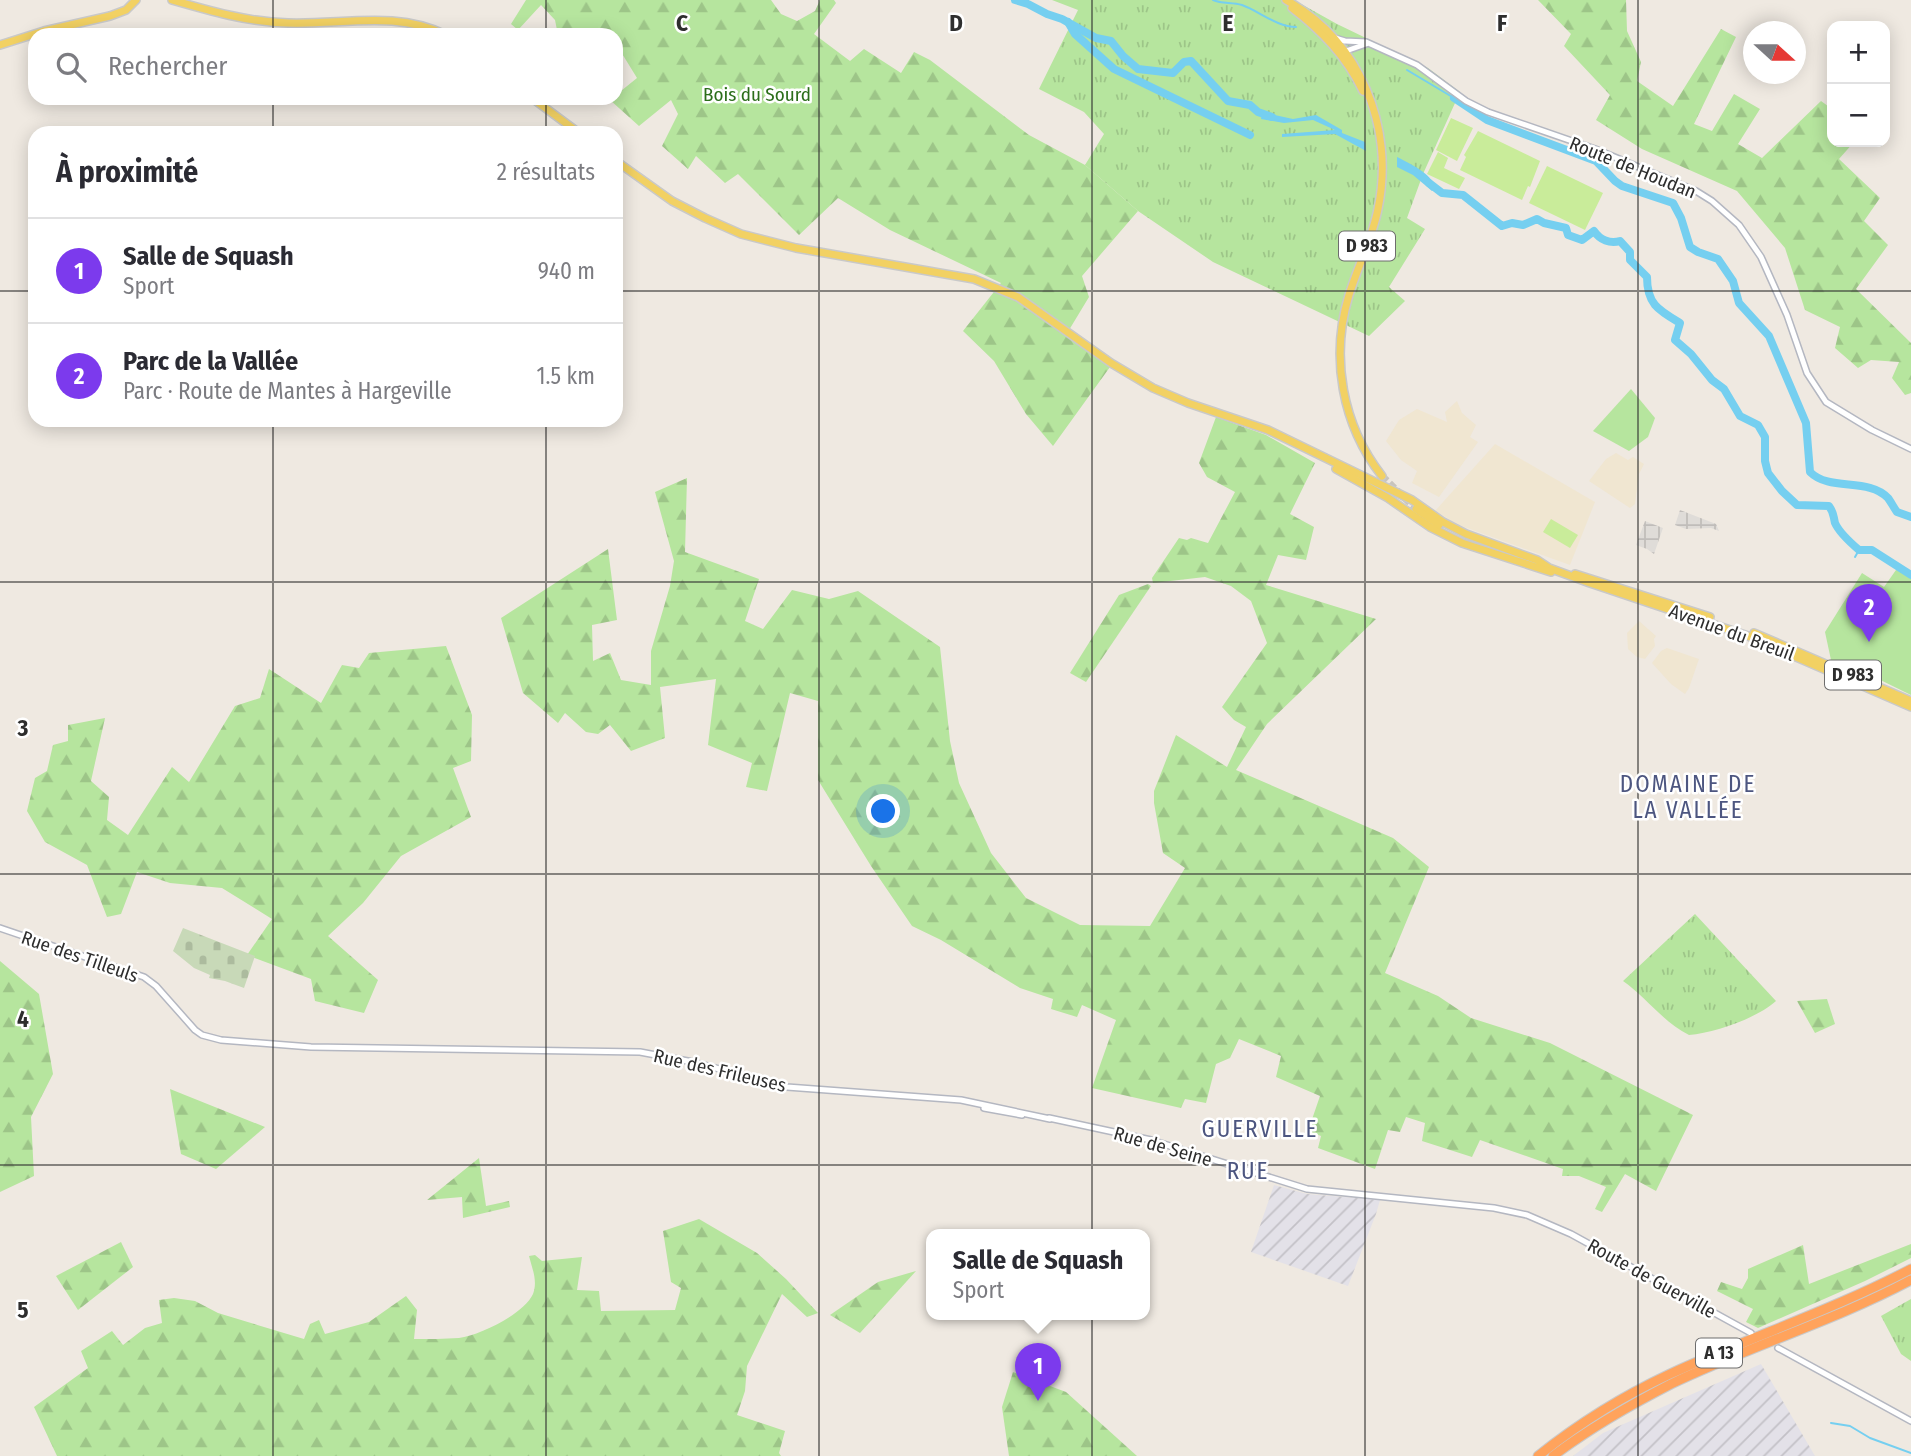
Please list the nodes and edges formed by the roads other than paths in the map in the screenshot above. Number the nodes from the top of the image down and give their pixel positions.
1 (172, 0) edge
2 (1284, 0) edge
3 (133, 3) edge
4 (1305, 15) junction
5 (59, 28) edge
6 (431, 28) edge
7 (28, 36) edge
8 (1335, 38) junction
9 (1351, 41) junction
10 (1371, 44) junction
11 (0, 45) edge
12 (1356, 48) junction
13 (1343, 51) junction
14 (1353, 62) junction
15 (542, 105) edge
16 (1377, 124) junction
17 (570, 126) edge
18 (623, 166) edge
19 (1307, 449) junction
20 (1911, 449) edge
21 (1382, 476) tunnel mouth
22 (1416, 509) tunnel mouth
23 (1549, 568) junction
24 (1595, 585) junction
25 (1911, 701) edge
26 (1911, 707) edge
27 (0, 928) edge
28 (304, 1047) joint
29 (1050, 1118) joint
30 (1553, 1224) joint
31 (1911, 1269) edge
32 (1911, 1280) edge
33 (1751, 1333) dead end
34 (1778, 1348) dead end
35 (1911, 1421) edge
36 (1538, 1456) edge
37 (1553, 1456) edge

1 - 6 main road
2 - 4 main road, D 983
3 - 5 main road
4 - 8 main road, D 983
4 - 13 main road, D 983
7 - 11 main road
8 - 9 street, Route de Houdan
8 - 13 main road, D 983
9 - 10 street, Route de Houdan
9 - 13 street
10 - 12 street
10 - 20 street, Route de Houdan
12 - 13 street
12 - 14 street
13 - 14 main road, D 983
13 - 16 main road, D 983
14 - 16 main road, D 983
15 - 17 main road
16 - 21 main road, D 983
18 - 19 main road
19 - 23 main road
19 - 24 main road
22 - 23 main road, Avenue du Breuil / D 983
23 - 24 main road, Avenue du Breuil
23 - 25 main road, Avenue du Breuil / D 983
24 - 26 main road, Avenue du Breuil
27 - 28 street, Rue des Tilleuls
28 - 29 street, Rue des Frileuses
29 - 30 street, Rue de Seine
30 - 33 street, Route de Guerville
31 - 36 highway, A 13
32 - 37 highway, A 13
34 - 35 street

